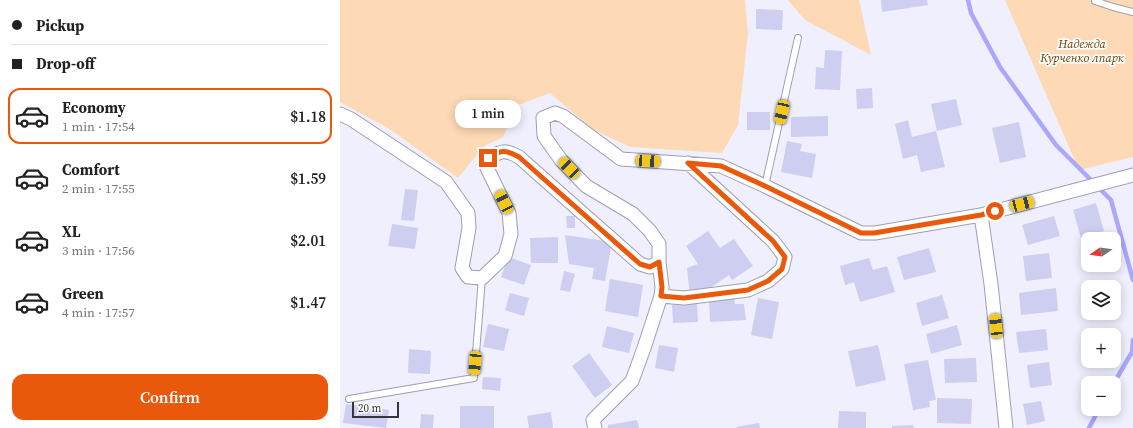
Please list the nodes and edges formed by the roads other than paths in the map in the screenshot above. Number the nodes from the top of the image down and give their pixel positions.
1 (1095, 1) dead end
2 (1133, 12) edge
3 (798, 38) dead end
4 (340, 114) edge
5 (688, 163) junction
6 (1133, 175) edge
7 (765, 186) junction
8 (981, 215) junction
9 (659, 262) junction
10 (482, 278) junction
11 (661, 296) junction
12 (349, 399) dead end
13 (595, 428) edge
14 (1006, 428) edge

1 - 2 lane
3 - 7 lane
4 - 10 street
5 - 7 street
5 - 9 street
5 - 11 street
6 - 8 street
7 - 8 street
8 - 14 street
9 - 10 street
9 - 11 street
10 - 12 lane
11 - 13 street

